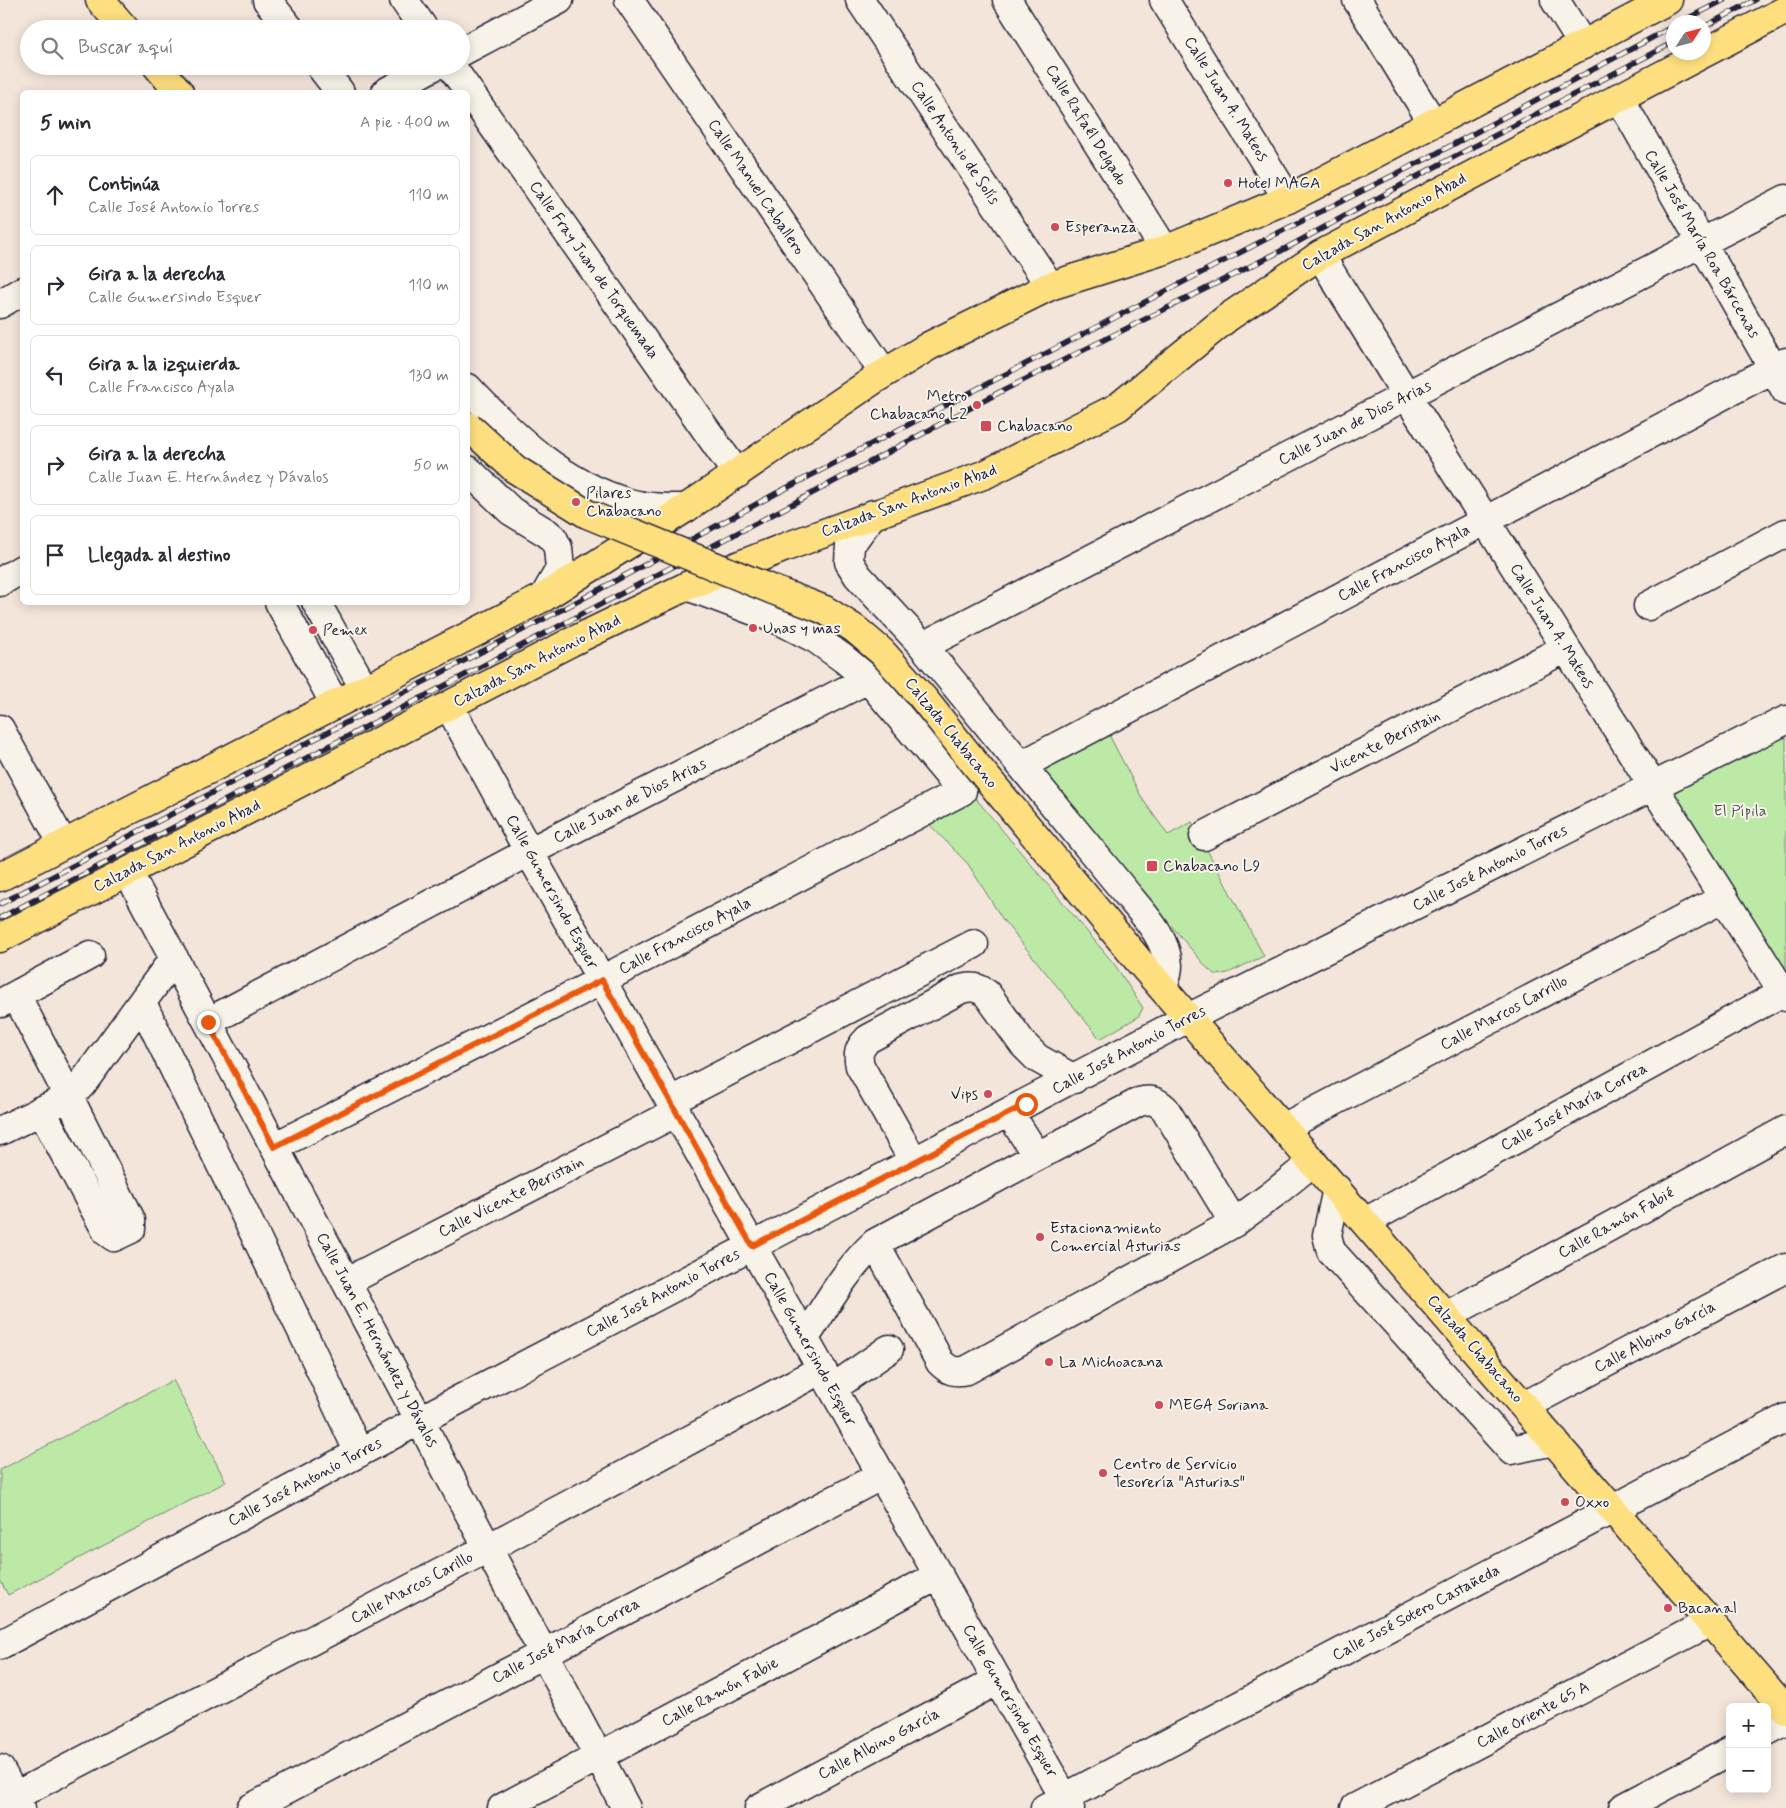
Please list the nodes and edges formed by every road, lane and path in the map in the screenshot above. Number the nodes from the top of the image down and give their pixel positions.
1 (100, 0) edge
2 (267, 0) edge
3 (404, 0) edge
4 (559, 0) edge
5 (629, 0) edge
6 (860, 0) edge
7 (1007, 0) edge
8 (1164, 0) edge
9 (1357, 0) edge
10 (1555, 0) edge
11 (1668, 0) edge
12 (1786, 10) edge
13 (117, 20) edge
14 (283, 20) edge
15 (418, 20) edge
16 (1583, 45) junction
17 (470, 47) edge
18 (165, 75) edge
19 (327, 75) edge
20 (417, 75) edge
21 (456, 75) edge
22 (177, 90) edge
23 (338, 90) edge
24 (390, 90) edge
25 (467, 90) edge
26 (470, 94) edge
27 (1619, 97) junction
28 (1433, 123) junction
29 (1288, 199) junction
30 (1786, 199) edge
31 (1702, 243) junction
32 (1165, 250) junction
33 (1320, 255) junction
34 (1050, 286) junction
35 (20, 292) edge
36 (0, 304) edge
37 (884, 373) junction
38 (1782, 374) edge
39 (470, 390) edge
40 (1407, 396) junction
41 (470, 428) edge
42 (470, 472) edge
43 (737, 474) junction
44 (686, 508) junction
45 (873, 514) junction
46 (1485, 520) junction
47 (1786, 534) edge
48 (20, 570) edge
49 (0, 582) edge
50 (687, 586) junction
51 (544, 597) junction
52 (281, 605) edge
53 (318, 605) edge
54 (1648, 606) dead end
55 (923, 646) junction
56 (1566, 648) junction
57 (868, 679) junction
58 (364, 688) junction
59 (335, 704) junction
60 (449, 706) junction
61 (1786, 720) edge
62 (0, 730) edge
63 (1022, 765) junction
64 (1654, 786) junction
65 (962, 792) joint
66 (1204, 836) dead end
67 (63, 844) junction
68 (529, 852) junction
69 (128, 872) junction
70 (0, 877) edge
71 (1724, 898) junction
72 (0, 938) edge
73 (974, 944) dead end
74 (90, 955) dead end
75 (174, 958) junction
76 (602, 980) junction
77 (1163, 988) junction
78 (1785, 994) edge
79 (8, 999) edge
80 (142, 1003) junction
81 (1188, 1018) junction
82 (208, 1022) junction
83 (1074, 1079) junction
84 (69, 1096) junction
85 (674, 1107) junction
86 (1018, 1108) junction
87 (41, 1110) junction
88 (1283, 1128) junction
89 (1786, 1130) edge
90 (0, 1131) edge
91 (274, 1147) junction
92 (1045, 1152) junction
93 (1308, 1156) junction
94 (914, 1162) junction
95 (1337, 1189) junction
96 (1230, 1216) junction
97 (1365, 1222) junction
98 (876, 1243) junction
99 (752, 1246) junction
100 (1786, 1268) edge
101 (346, 1282) junction
102 (1446, 1316) junction
103 (805, 1338) junction
104 (889, 1349) dead end
105 (827, 1379) junction
106 (1524, 1406) junction
107 (1786, 1418) edge
108 (420, 1420) junction
109 (1554, 1441) junction
110 (359, 1453) junction
111 (882, 1475) junction
112 (1612, 1509) junction
113 (488, 1548) junction
114 (939, 1575) junction
115 (1710, 1622) junction
116 (0, 1644) edge
117 (544, 1653) junction
118 (998, 1680) junction
119 (1786, 1710) edge
120 (1786, 1721) edge
121 (1771, 1729) edge
122 (1726, 1753) edge
123 (599, 1756) junction
124 (0, 1769) edge
125 (12, 1803) edge
126 (1060, 1805) edge
127 (251, 1808) edge
128 (502, 1808) edge
129 (626, 1808) edge
130 (759, 1808) edge
131 (1355, 1808) edge
132 (1624, 1808) edge

1 - 13 main road
2 - 14 street
3 - 15 street
4 - 17 street
5 - 37 street, Calle Manuel Caballero
6 - 34 street, Calle Antonio de Solís
7 - 32 street, Calle Rafaél Delgado
8 - 29 street, Calle Juan A. Mateos
9 - 28 street
10 - 16 street
11 - 16 main road
12 - 27 main road, Calzada San Antonio Abad
16 - 28 main road
18 - 22 main road
19 - 23 street
20 - 24 street
21 - 25 street, Calle Fray Juan de Torquemada
26 - 43 street, Calle Fray Juan de Torquemada
27 - 31 street, Calle José María Roa Bárcenas
27 - 33 main road, Calzada San Antonio Abad
28 - 29 main road
29 - 32 main road
30 - 31 street, Calle Juan de Dios Arias
31 - 38 street, Calle José María Roa Bárcenas
31 - 40 street, Calle Juan de Dios Arias
32 - 34 main road
33 - 40 street, Calle Juan A. Mateos
33 - 45 main road, Calzada San Antonio Abad
34 - 37 main road
35 - 36 street
37 - 43 main road
38 - 46 street, Calle Francisco Ayala
39 - 44 street
40 - 46 street, Calle Juan A. Mateos
40 - 55 street, Calle Juan de Dios Arias
41 - 77 main road, Calzada Chabacano, bridge
42 - 51 street
43 - 44 main road
44 - 51 main road
45 - 50 main road, Calzada San Antonio Abad
45 - 55 street, Calzada Chabacano
46 - 56 street, Calle Juan A. Mateos
46 - 63 street, Calle Francisco Ayala
47 - 54 street
48 - 49 street
50 - 57 street, Calzada Chabacano
50 - 60 main road, Calzada San Antonio Abad
51 - 58 main road
52 - 59 street
53 - 58 street
55 - 63 street, Calzada Chabacano
56 - 64 street, Calle Juan A. Mateos
56 - 66 street, Vicente Beristain
57 - 65 street, Calzada Chabacano
57 - 68 street, Calle Juan de Dios Arias
58 - 59 main road
59 - 67 main road
60 - 68 street, Calle Gumersindo Esquer
60 - 69 main road, Calzada San Antonio Abad
61 - 64 street, Calle José Antonio Torres
62 - 67 street
63 - 77 street, Calzada Chabacano
64 - 71 street, Calle Juan A. Mateos
64 - 81 street, Calle José Antonio Torres
65 - 76 street, Calle Francisco Ayala
67 - 70 main road
68 - 76 street, Calle Gumersindo Esquer
68 - 82 street, Calle Juan de Dios Arias
69 - 72 main road, Calzada San Antonio Abad
69 - 75 street, Calle Juan E. Hernández y Dávalos
71 - 78 street, Calle Juan A. Mateos
71 - 88 street, Calle Marcos Carrillo
73 - 85 street, Calle Vicente Beristain
74 - 79 street
75 - 80 street
75 - 82 street, Calle Juan E. Hernández y Dávalos
76 - 85 street, Calle Gumersindo Esquer
76 - 91 street, Calle Francisco Ayala
77 - 81 main road, Calzada Chabacano
78 - 97 street, Calle José María Correa
79 - 84 street
80 - 84 street
80 - 110 street
81 - 83 street, Calle José Antonio Torres
81 - 88 main road, Calzada Chabacano
82 - 91 street, Calle Juan E. Hernández y Dávalos
83 - 86 street, Calle José Antonio Torres
83 - 94 street
84 - 87 street
84 - 87 street
85 - 99 street, Calle Gumersindo Esquer
85 - 101 street, Calle Vicente Beristain
86 - 92 street
86 - 94 street, Calle José Antonio Torres
87 - 90 street
88 - 93 main road, Calzada Chabacano
89 - 102 street, Calle Ramón Fabié
91 - 101 street, Calle Juan E. Hernández y Dávalos
92 - 96 street
92 - 98 street
93 - 95 main road, Calzada Chabacano
93 - 96 street
94 - 99 street, Calle José Antonio Torres
95 - 97 main road, Calzada Chabacano
95 - 109 street
96 - 98 street
97 - 102 main road, Calzada Chabacano
98 - 103 street
99 - 103 street, Calle Gumersindo Esquer
99 - 108 street, Calle José Antonio Torres
100 - 106 street, Calle Albino García
101 - 108 street, Calle Juan E. Hernández y Dávalos
102 - 106 main road, Calzada Chabacano
103 - 105 street, Calle Gumersindo Esquer
104 - 105 street, Calle Marcos Carillo
105 - 111 street, Calle Gumersindo Esquer
105 - 113 street, Calle Marcos Carillo
106 - 109 main road, Calzada Chabacano
107 - 112 street, Calle José Sotero Castañeda
108 - 110 street, Calle José Antonio Torres
108 - 113 street, Calle Juan E. Hernández y Dávalos
109 - 112 main road, Calzada Chabacano
110 - 116 street, Calle José Antonio Torres
111 - 114 street, Calle Gumersindo Esquer
111 - 117 street, Calle José María Correa
112 - 115 main road, Calzada Chabacano
112 - 126 street, Calle José Sotero Castañeda
113 - 117 street, Calle Juan E. Hernández y Dávalos
113 - 125 street, Calle Marcos Carillo
114 - 118 street, Calle Gumersindo Esquer
114 - 123 street, Calle Ramón Fabie
115 - 119 main road, Calzada Chabacano
115 - 131 street, Calle Oriente 65 A
117 - 123 street, Calle Juan E. Hernández y Dávalos
117 - 127 street, Calle José María Correa
118 - 126 street, Calle Gumersindo Esquer
118 - 130 street, Calle Albino García
120 - 121 street
122 - 132 street
123 - 128 street, Calle Ramón Fabie
123 - 129 street, Calle Juan E. Hernández y Dávalos
124 - 125 street

